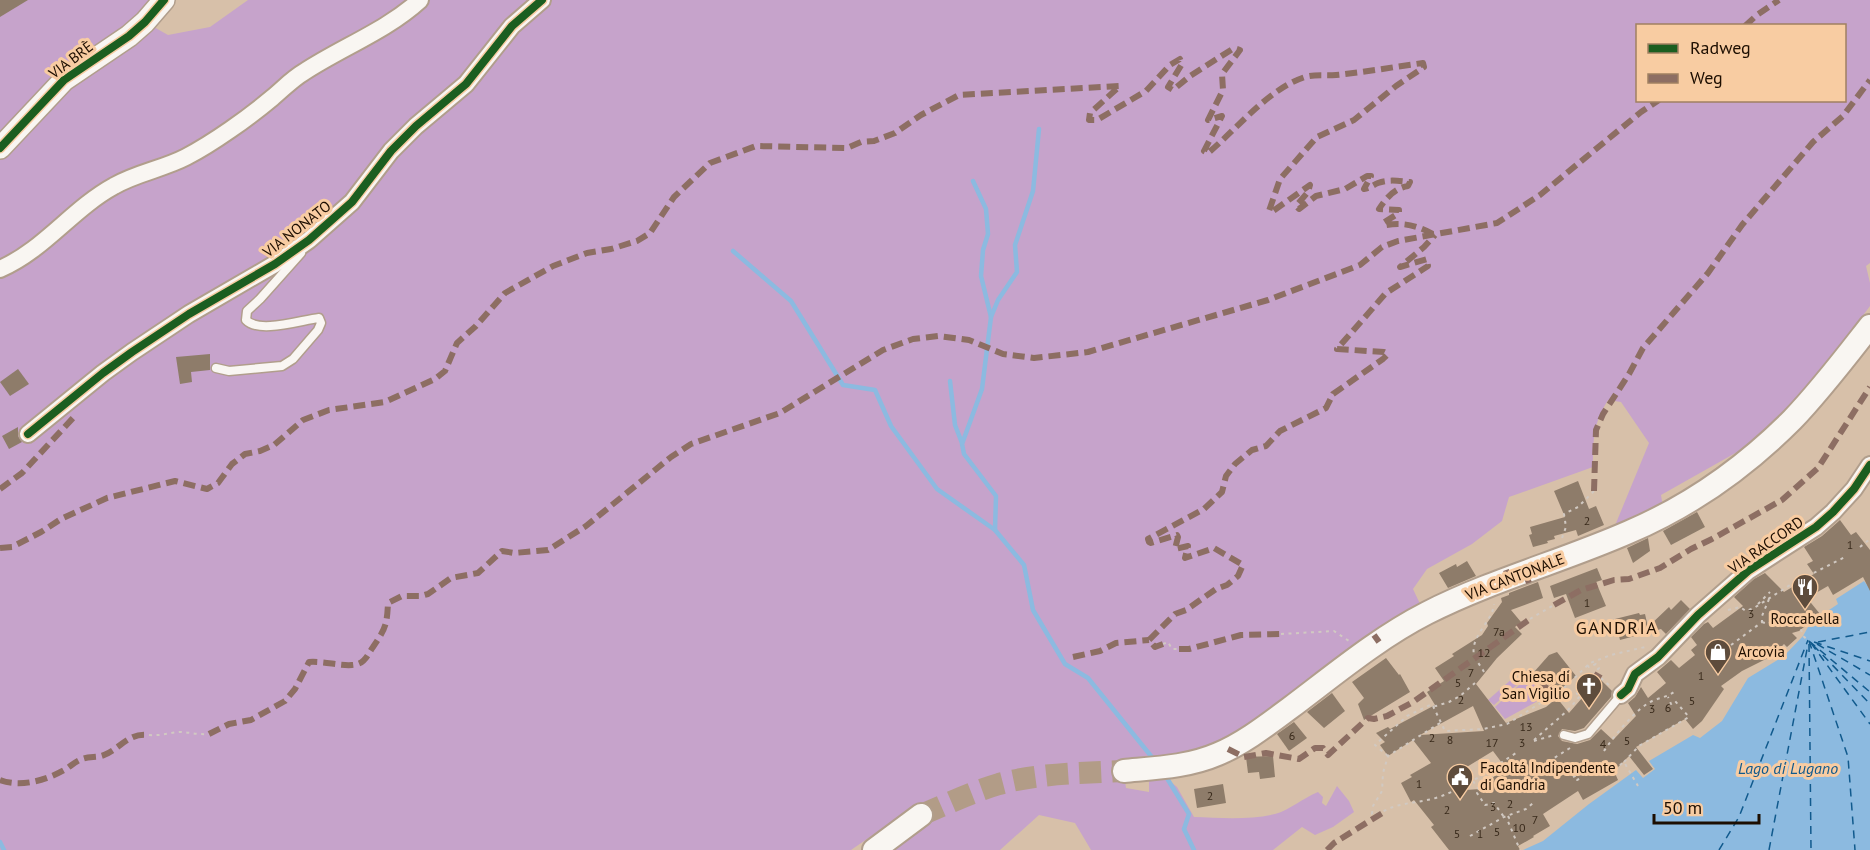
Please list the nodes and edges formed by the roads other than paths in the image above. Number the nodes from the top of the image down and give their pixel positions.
1 (164, 0) edge
2 (420, 0) edge
3 (542, 0) edge
4 (0, 148) edge
5 (309, 240) junction
6 (0, 269) edge
7 (1870, 326) edge
8 (216, 368) dead end
9 (28, 434) dead end
10 (1870, 465) edge
11 (1621, 695) joint
12 (1564, 735) road end
13 (1124, 771) tunnel mouth
14 (921, 815) tunnel mouth
15 (874, 850) edge

1 - 4 street, VIA BRÈ
2 - 6 street
3 - 5 street, VIA NONATO
5 - 8 lane, VIA NONATO
5 - 9 street, VIA NONATO
7 - 13 main road, VIA CANTONALE
10 - 11 street, VIA RACCORD
11 - 12 lane
14 - 15 main road

